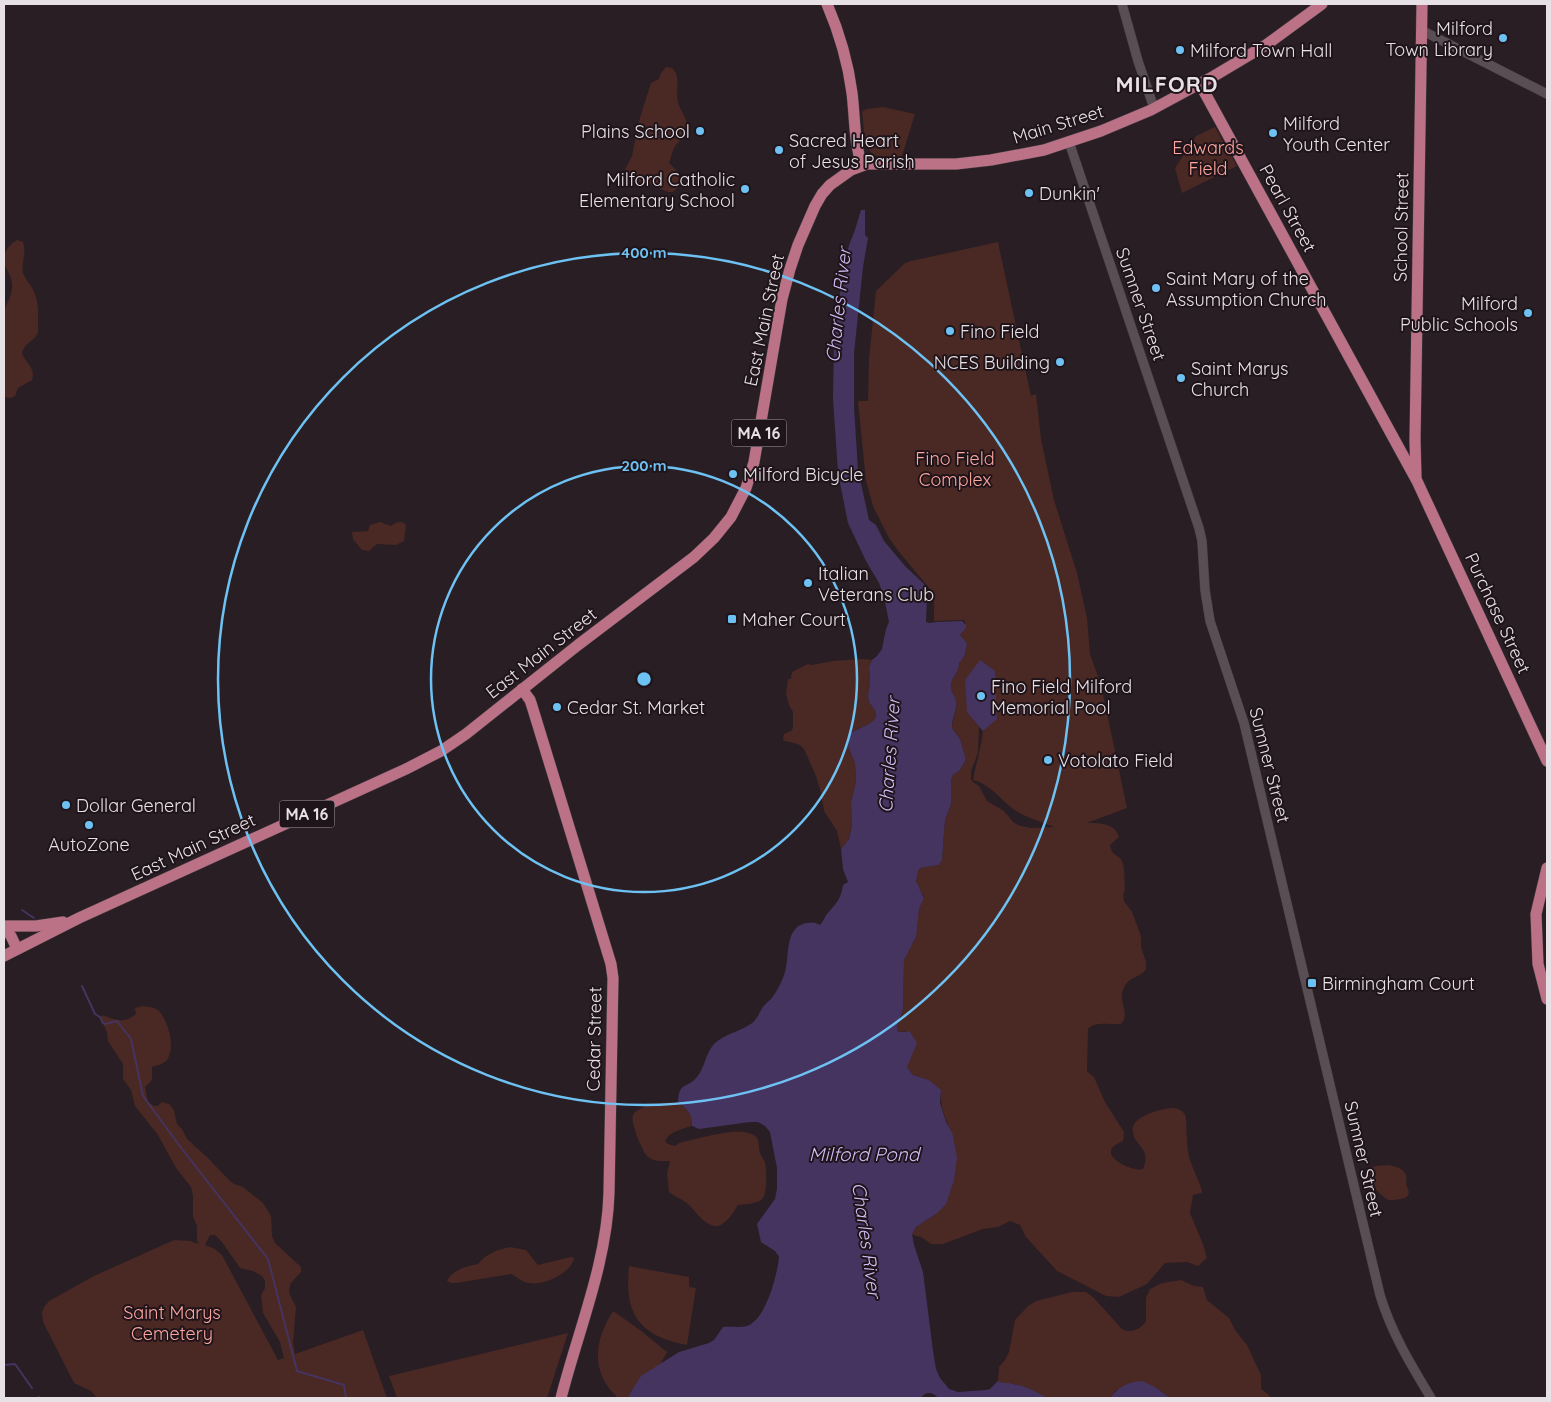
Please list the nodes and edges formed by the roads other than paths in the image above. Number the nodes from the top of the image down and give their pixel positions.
1 (827, 4) edge
2 (1122, 4) edge
3 (1322, 4) edge
4 (1422, 4) edge
5 (1421, 30) junction
6 (1200, 84) junction
7 (1547, 94) edge
8 (1154, 108) junction
9 (1070, 142) junction
10 (862, 165) junction
11 (1417, 481) junction
12 (522, 689) junction
13 (1547, 760) edge
14 (1547, 868) edge
15 (79, 918) junction
16 (4, 927) edge
17 (9, 951) edge
18 (1547, 999) edge
19 (561, 1398) edge
20 (1431, 1398) edge

1 - 10 main road
2 - 8 street
3 - 6 main road, Main Street / MA 16
4 - 5 main road, School Street
5 - 7 street
5 - 11 main road, School Street
6 - 8 main road, Main Street / MA 16
6 - 11 main road, Pearl Street
8 - 9 main road, Main Street / MA 16
9 - 10 main road, Main Street / MA 16
9 - 20 street, Sumner Street
10 - 12 main road, East Main Street / MA 16
11 - 13 main road, Purchase Street
12 - 15 main road, East Main Street / MA 16
12 - 19 main road, Cedar Street
14 - 18 main road
15 - 16 main road
15 - 17 main road, East Main Street / MA 16
16 - 17 main road

